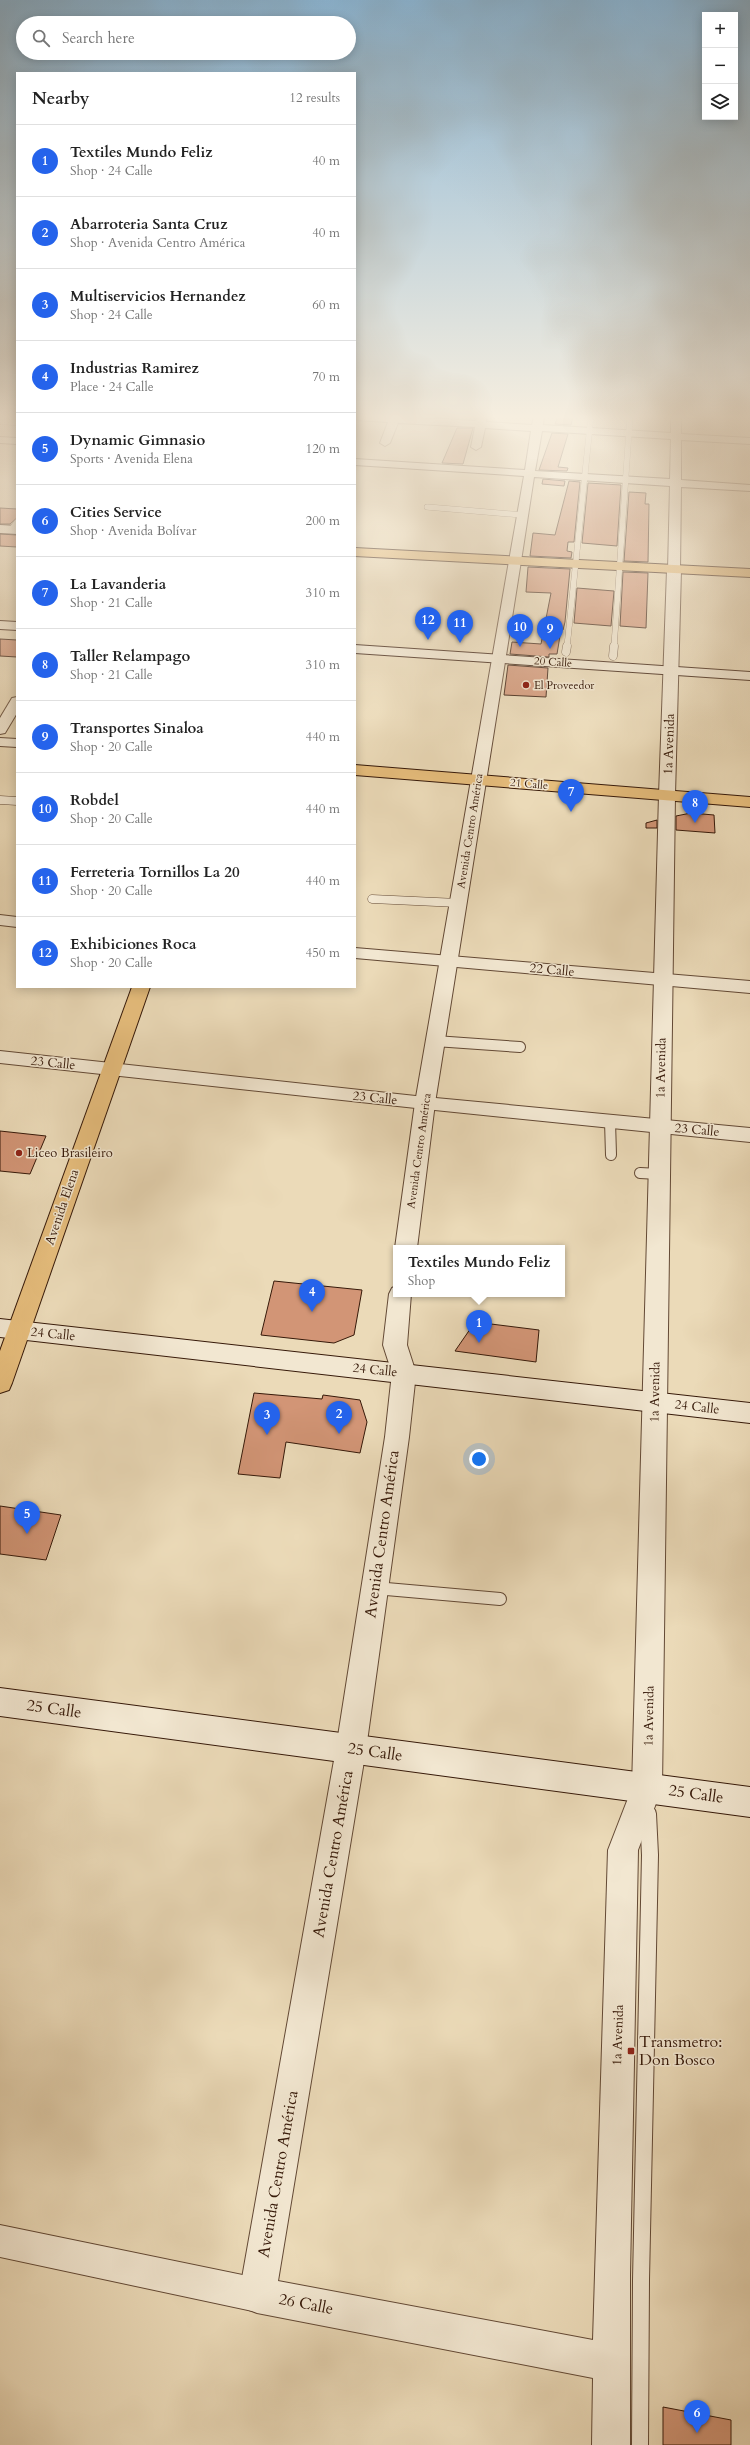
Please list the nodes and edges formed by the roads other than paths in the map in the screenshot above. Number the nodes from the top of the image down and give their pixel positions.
1 (520, 530) edge
2 (579, 530) edge
3 (622, 530) edge
4 (675, 530) edge
5 (356, 552) edge
6 (515, 561) junction
7 (575, 564) junction
8 (619, 567) junction
9 (674, 570) junction
10 (750, 573) edge
11 (0, 625) edge
12 (16, 626) edge
13 (356, 649) edge
14 (566, 652) dead end
15 (613, 656) dead end
16 (498, 659) junction
17 (672, 670) junction
18 (750, 676) edge
19 (16, 703) edge
20 (0, 730) edge
21 (0, 742) edge
22 (16, 743) edge
23 (356, 770) edge
24 (478, 780) junction
25 (667, 795) junction
26 (0, 800) edge
27 (16, 801) edge
28 (750, 802) edge
29 (372, 899) dead end
30 (458, 903) junction
31 (0, 920) edge
32 (16, 922) edge
33 (356, 953) edge
34 (448, 961) junction
35 (663, 979) junction
36 (750, 987) edge
37 (141, 988) edge
38 (435, 1041) junction
39 (520, 1048) dead end
40 (0, 1057) edge
41 (109, 1069) junction
42 (425, 1103) junction
43 (610, 1121) junction
44 (660, 1126) junction
45 (750, 1135) edge
46 (611, 1155) dead end
47 (406, 1245) edge
48 (400, 1297) edge
49 (10, 1329) edge
50 (404, 1374) junction
51 (0, 1383) edge
52 (654, 1402) junction
53 (750, 1413) edge
54 (375, 1588) junction
55 (500, 1599) dead end
56 (0, 1702) edge
57 (351, 1748) junction
58 (647, 1788) junction
59 (750, 1802) edge
60 (0, 2241) edge
61 (257, 2295) junction
62 (613, 2364) junction
63 (611, 2445) edge
64 (640, 2445) edge

1 - 6 street, Avenida Centro América
2 - 7 lane
3 - 8 lane
4 - 9 street, 1a Avenida
5 - 6 main road
6 - 7 main road
6 - 16 street, Avenida Centro América
7 - 8 main road
7 - 14 lane
8 - 9 main road
8 - 15 lane
9 - 10 main road
9 - 17 street, 1a Avenida
11 - 12 street
13 - 16 street, 20 Calle
16 - 17 street, 20 Calle
16 - 24 street, Avenida Centro América
17 - 18 street, 20 Calle
17 - 25 street, 1a Avenida
19 - 20 street
21 - 22 street
23 - 24 main road, 21 Calle
24 - 25 main road, 21 Calle
24 - 30 street, Avenida Centro América
25 - 28 main road, 21 Calle
25 - 35 street, 1a Avenida
26 - 27 lane
29 - 30 lane
30 - 34 street, Avenida Centro América
31 - 32 street
33 - 34 street, 22 Calle
34 - 35 street, 22 Calle
34 - 38 street, Avenida Centro América
35 - 36 street, 22 Calle
35 - 44 street, 1a Avenida
37 - 41 main road, Avenida Elena
38 - 39 lane
38 - 42 street, Avenida Centro América
40 - 41 street, 23 Calle
41 - 42 street, 23 Calle
41 - 49 main road, Avenida Elena
42 - 43 street, 23 Calle
42 - 47 street, Avenida Centro América
43 - 44 street, 23 Calle
43 - 46 lane
44 - 45 street, 23 Calle
44 - 52 street, 1a Avenida
48 - 50 street, Avenida Centro América
49 - 50 street, 24 Calle
49 - 51 main road, Avenida Elena
50 - 52 street, 24 Calle
50 - 54 street, Avenida Centro América
52 - 53 street, 24 Calle
52 - 58 street, 1a Avenida
54 - 55 lane
54 - 57 street, Avenida Centro América
56 - 57 street, 25 Calle
57 - 58 street, 25 Calle
57 - 61 street, Avenida Centro América
58 - 59 street, 25 Calle
58 - 62 street, 1a Avenida
58 - 64 lane
60 - 61 street, 26 Calle
61 - 62 street, 26 Calle
62 - 63 street, 1a Avenida

